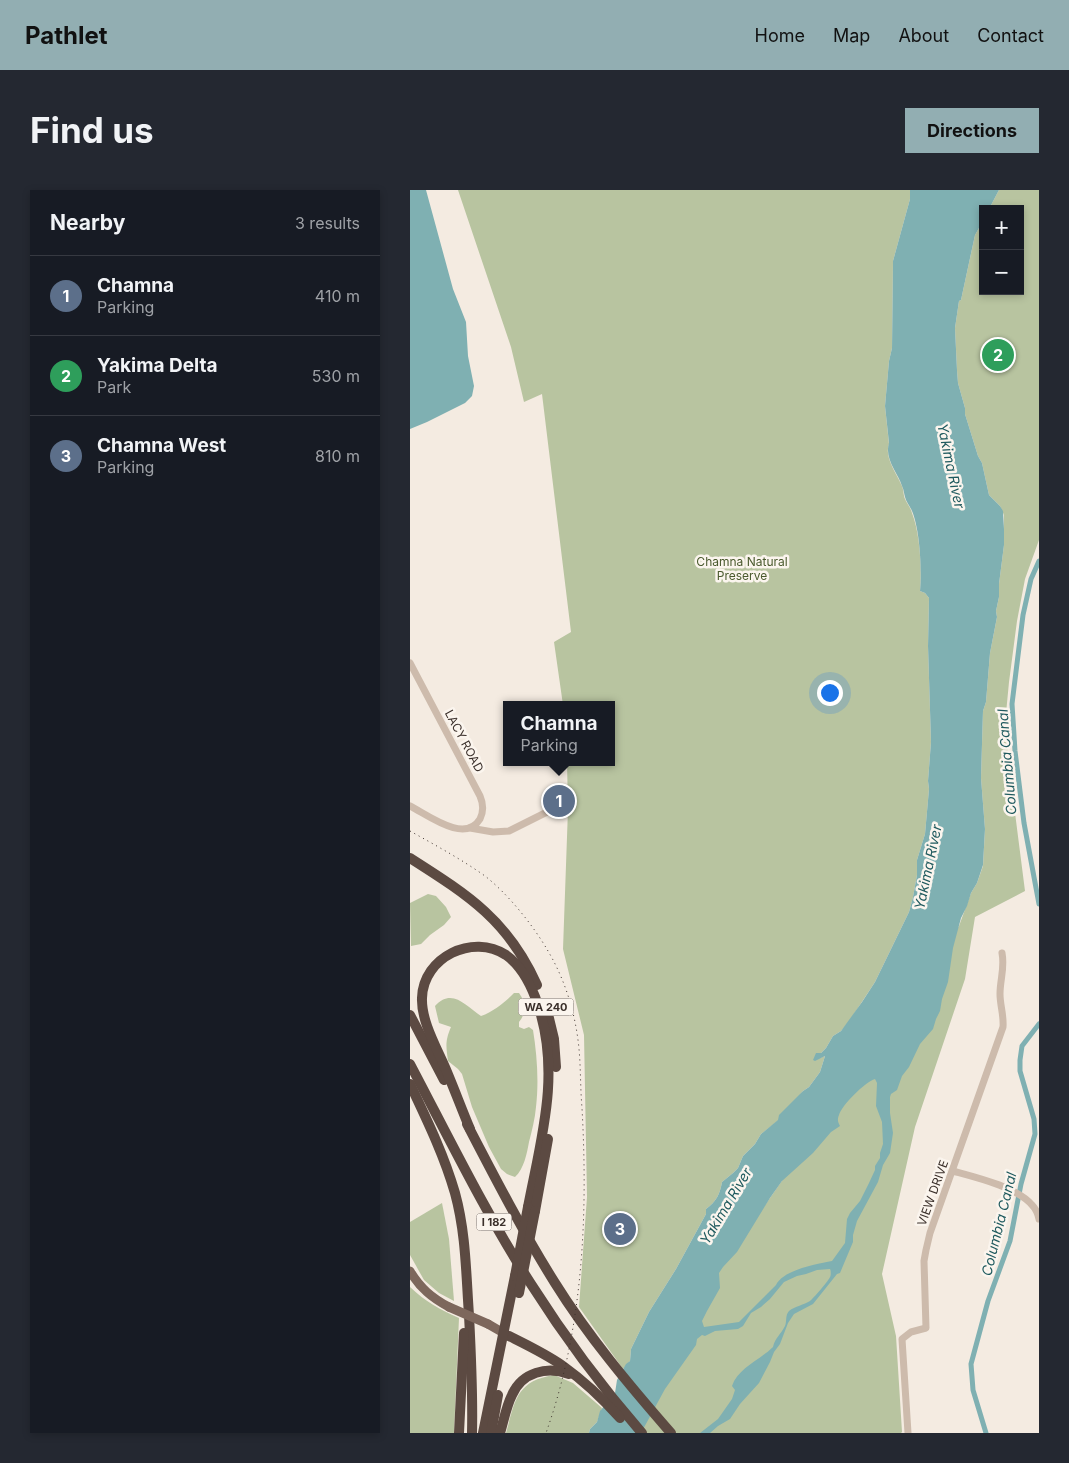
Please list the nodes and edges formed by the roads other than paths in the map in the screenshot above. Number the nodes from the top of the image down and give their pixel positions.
1 (410, 663) edge
2 (565, 803) dead end
3 (410, 806) edge
4 (470, 828) junction
5 (410, 858) edge
6 (1002, 953) dead end
7 (410, 1015) edge
8 (410, 1064) edge
9 (410, 1084) edge
10 (470, 1129) junction
11 (953, 1171) junction
12 (532, 1209) junction
13 (1039, 1219) edge
14 (410, 1272) edge
15 (467, 1279) junction
16 (506, 1334) junction
17 (581, 1380) junction
18 (460, 1433) edge
19 (472, 1433) edge
20 (484, 1433) edge
21 (491, 1433) edge
22 (500, 1433) edge
23 (634, 1433) edge
24 (642, 1433) edge
25 (671, 1433) edge
26 (908, 1433) edge

1 - 4 street, LACY ROAD
2 - 4 street
3 - 4 street
5 - 12 highway, WA 240
6 - 11 street, VIEW DRIVE
7 - 10 highway, I 182
8 - 24 highway, I 182
9 - 15 highway
10 - 12 highway
10 - 25 highway, I 182
11 - 13 street
11 - 26 street, VIEW DRIVE
12 - 16 highway, bridge
14 - 16 main road, bridge
15 - 18 highway
15 - 19 highway
16 - 17 highway
16 - 20 highway
16 - 21 highway
17 - 22 highway
17 - 23 highway

